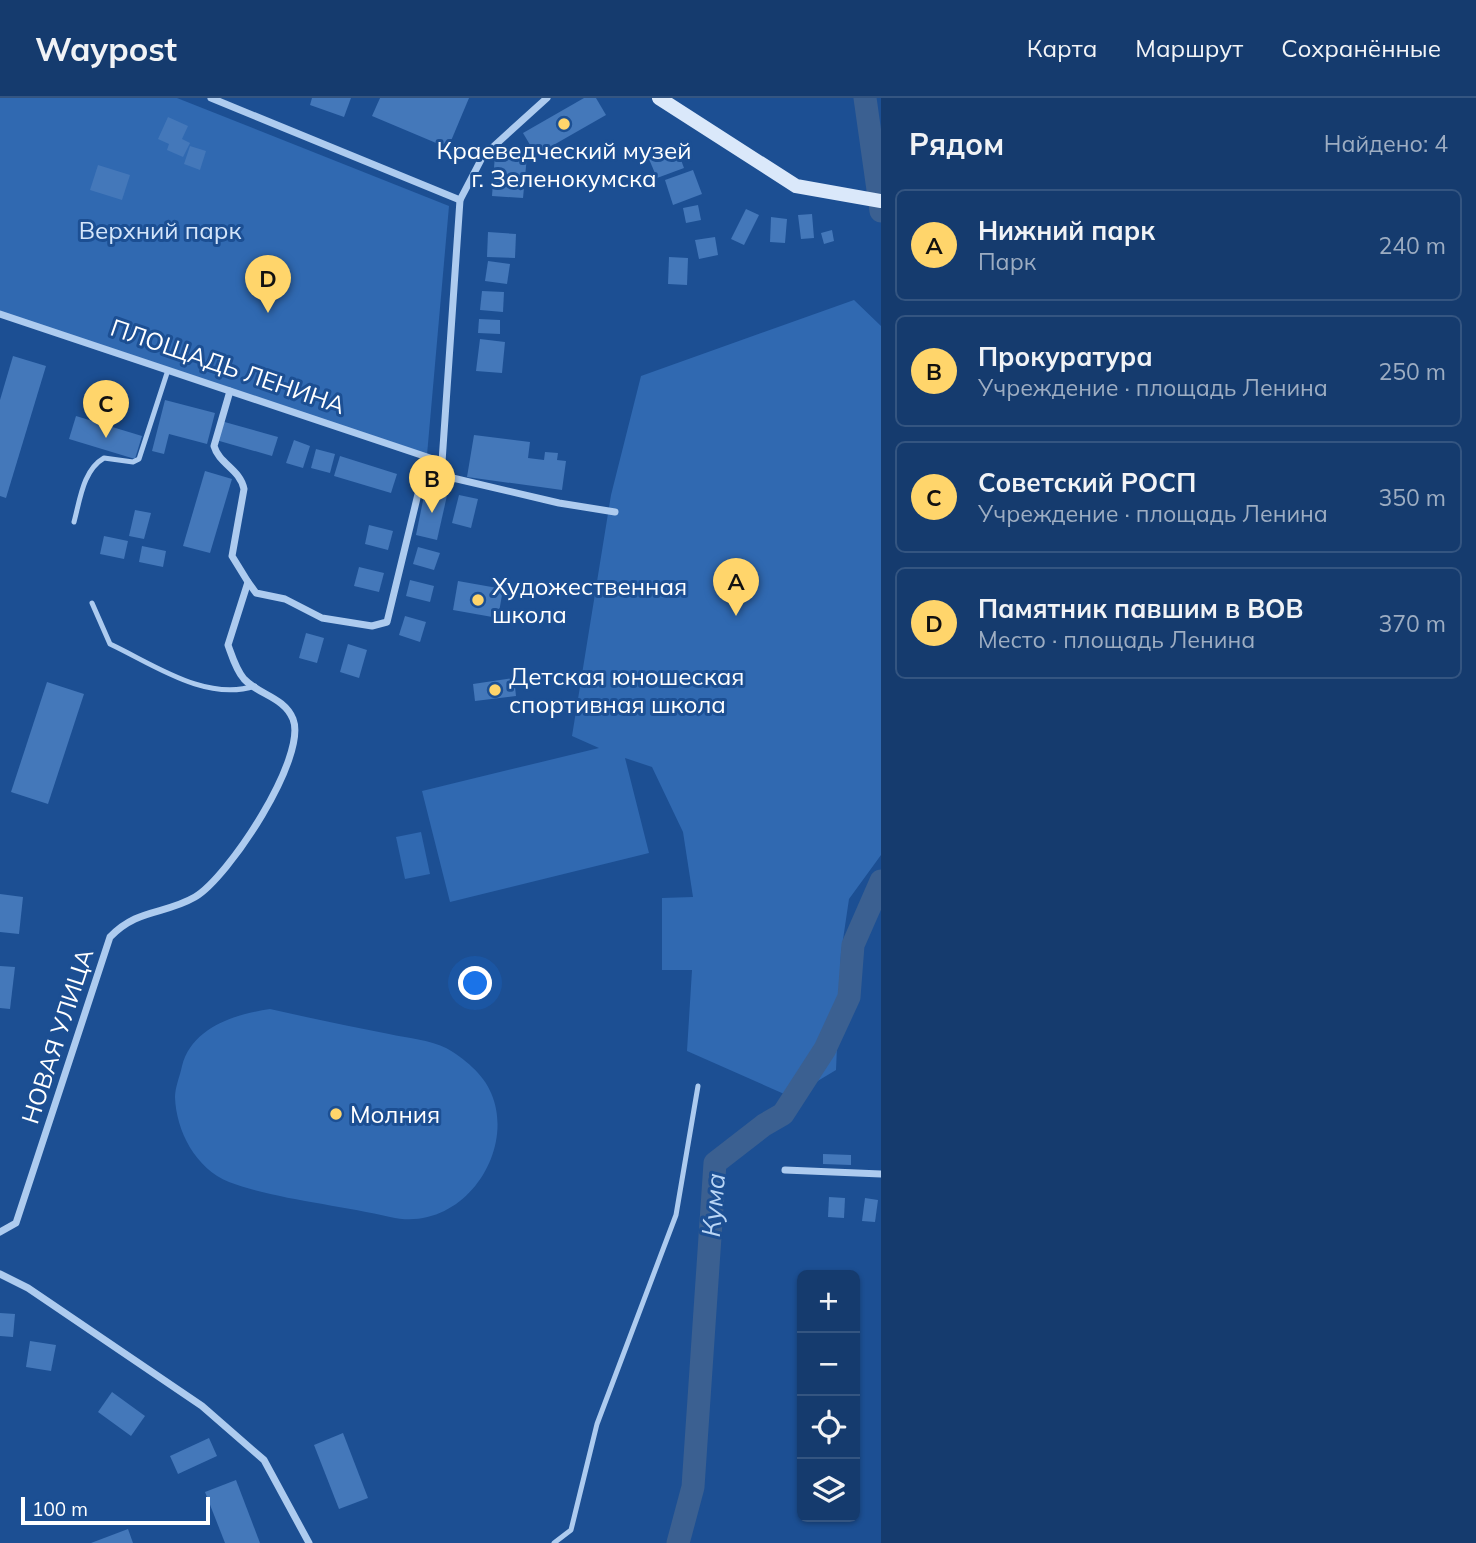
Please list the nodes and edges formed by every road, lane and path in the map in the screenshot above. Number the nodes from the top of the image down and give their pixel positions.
1 (211, 98) edge
2 (547, 98) edge
3 (659, 98) edge
4 (460, 200) junction
5 (881, 201) edge
6 (0, 314) edge
7 (168, 370) junction
8 (230, 391) junction
9 (432, 459) junction
10 (442, 462) junction
11 (615, 512) dead end
12 (74, 522) dead end
13 (248, 582) junction
14 (92, 603) dead end
15 (255, 686) junction
16 (698, 1086) dead end
17 (785, 1170) dead end
18 (881, 1174) edge
19 (0, 1232) edge
20 (0, 1274) edge
21 (309, 1543) edge
22 (554, 1543) edge

1 - 4 street
2 - 4 street
3 - 5 street
4 - 10 street
6 - 7 street, ПЛОЩАДЬ ЛЕНИНА
7 - 8 street, ПЛОЩАДЬ ЛЕНИНА
7 - 12 lane
8 - 9 street, ПЛОЩАДЬ ЛЕНИНА
8 - 13 street
9 - 10 street, ПЛОЩАДЬ ЛЕНИНА
9 - 13 street
10 - 11 street, ПЛОЩАДЬ ЛЕНИНА
13 - 15 street, НОВАЯ УЛИЦА
14 - 15 lane
15 - 19 street, НОВАЯ УЛИЦА
16 - 22 lane
17 - 18 street
20 - 21 street

